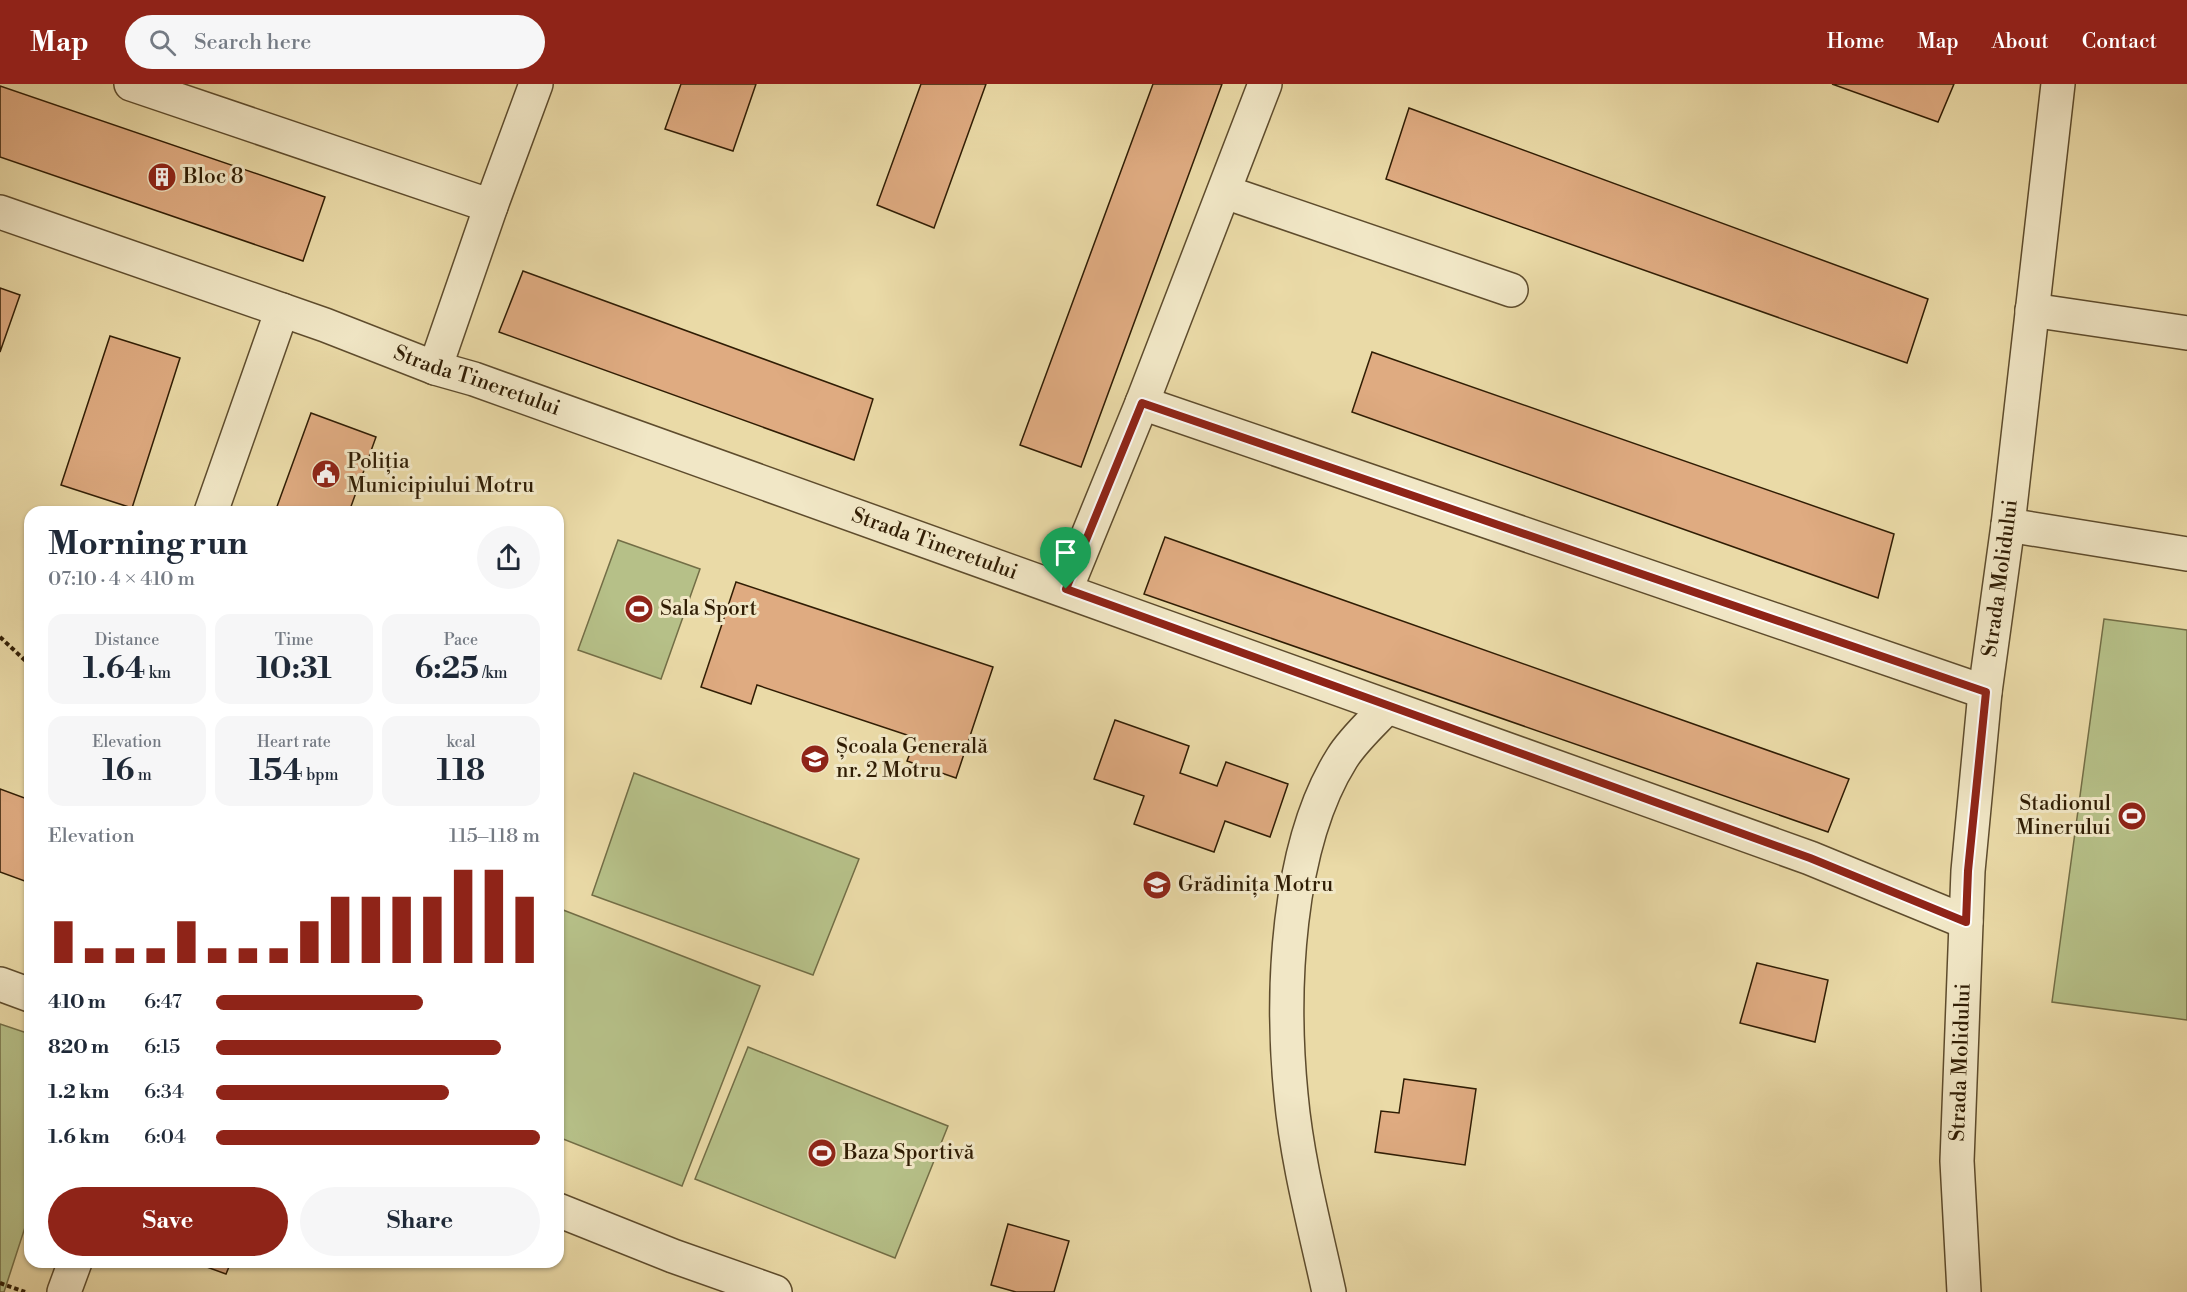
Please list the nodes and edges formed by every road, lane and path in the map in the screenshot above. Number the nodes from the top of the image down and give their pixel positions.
1 (131, 84) edge
2 (536, 84) edge
3 (1265, 84) edge
4 (2058, 84) edge
5 (1224, 192) junction
6 (491, 206) junction
7 (0, 212) edge
8 (1511, 290) dead end
9 (282, 310) junction
10 (2032, 310) junction
11 (2187, 333) edge
12 (435, 368) junction
13 (1142, 403) junction
14 (213, 506) edge
15 (2008, 525) junction
16 (2187, 554) edge
17 (1066, 589) junction
18 (0, 637) edge
19 (24, 659) edge
20 (1986, 692) junction
21 (1387, 707) junction
22 (1966, 922) junction
23 (0, 984) edge
24 (24, 992) edge
25 (564, 1212) edge
26 (73, 1268) edge
27 (0, 1283) edge
28 (25, 1292) edge
29 (64, 1292) edge
30 (775, 1292) edge
31 (1329, 1292) edge
32 (1964, 1292) edge

1 - 6 street
2 - 6 street
3 - 5 street
4 - 10 street, Strada Molidului
5 - 8 street
5 - 13 street
6 - 12 street
7 - 9 street, Strada Tineretului
9 - 12 street, Strada Tineretului
9 - 14 street
10 - 11 street
10 - 15 street, Strada Molidului
12 - 17 street, Strada Tineretului
13 - 17 street
13 - 20 street
15 - 16 street
15 - 20 street, Strada Molidului
17 - 21 street, Strada Tineretului
18 - 19 path
20 - 22 street, Strada Molidului
21 - 22 street, Strada Tineretului
21 - 31 street
22 - 32 street, Strada Molidului
23 - 24 street
25 - 30 street
26 - 29 street
27 - 28 path

